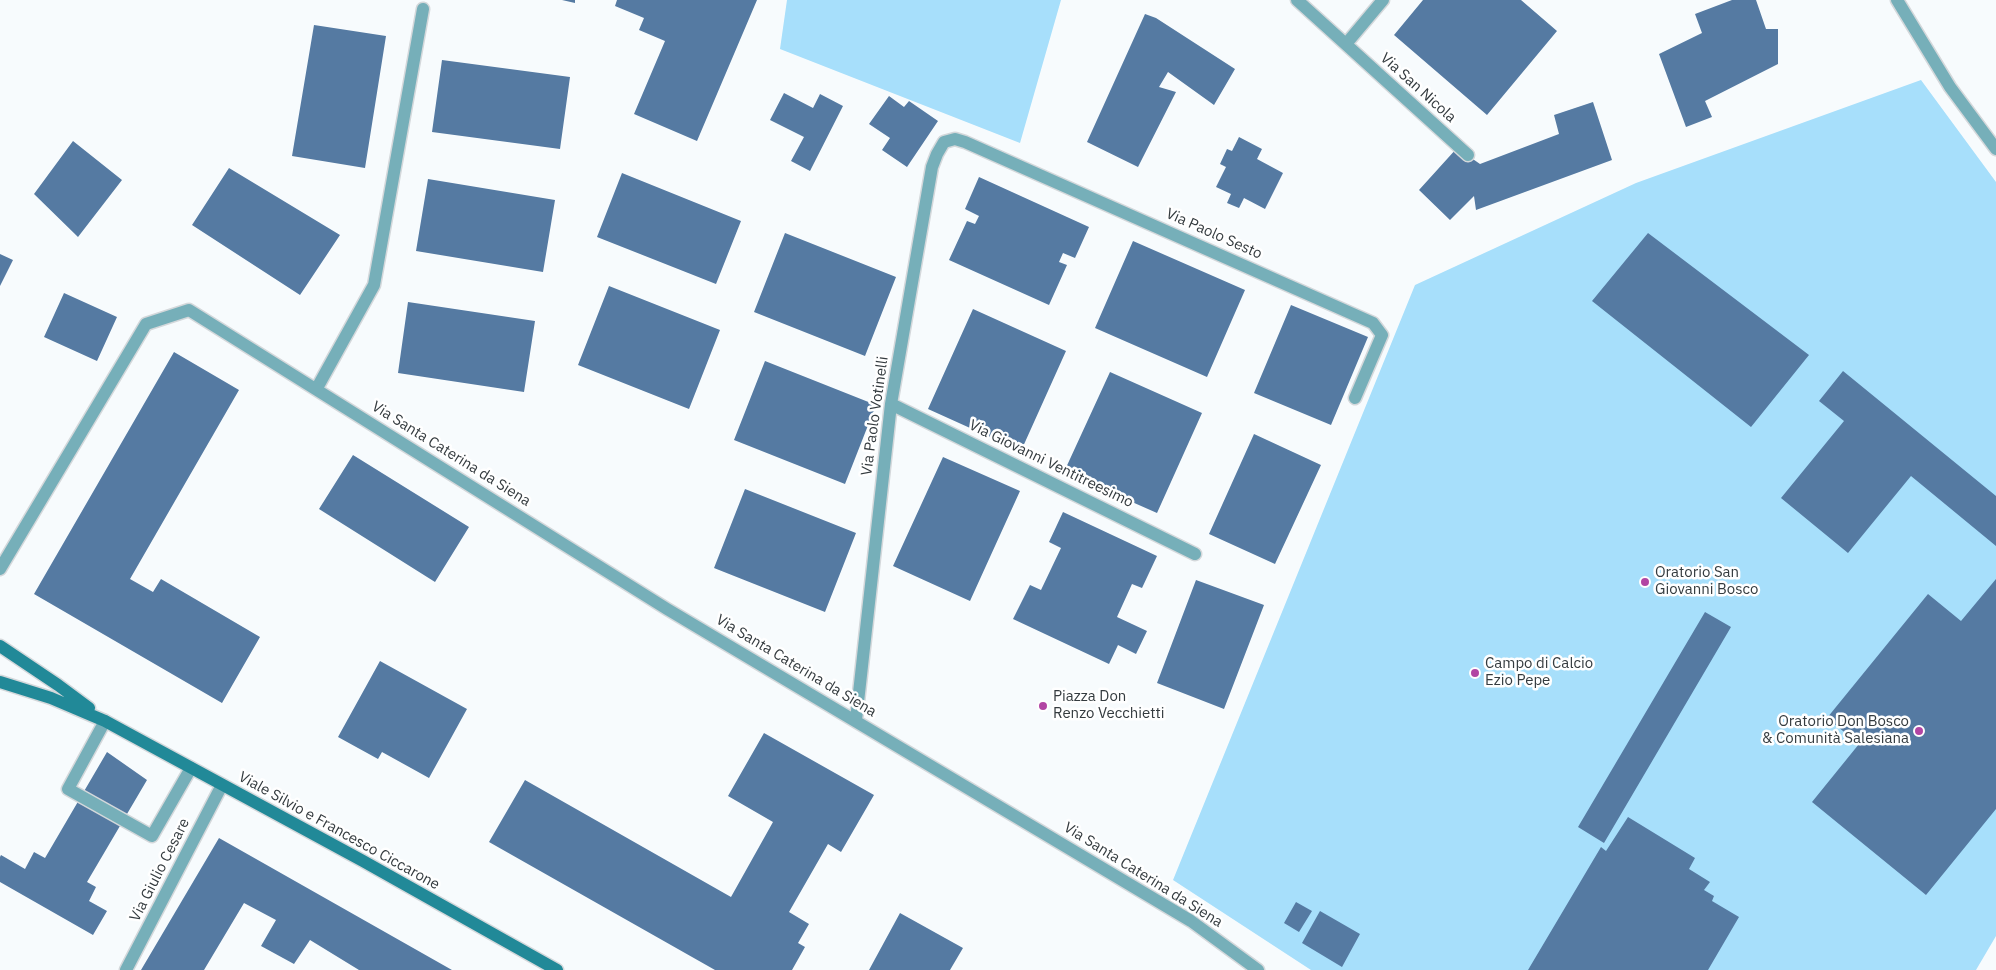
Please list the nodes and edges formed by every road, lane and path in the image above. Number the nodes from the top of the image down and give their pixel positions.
1 (1297, 0) edge
2 (1383, 0) edge
3 (1897, 0) edge
4 (423, 9) dead end
5 (1346, 44) junction
6 (965, 142) joint
7 (1996, 149) edge
8 (1468, 155) dead end
9 (317, 388) junction
10 (1355, 398) dead end
11 (892, 404) junction
12 (1196, 554) dead end
13 (0, 568) edge
14 (0, 646) edge
15 (0, 682) edge
16 (105, 720) junction
17 (856, 720) junction
18 (190, 768) junction
19 (222, 785) junction
20 (126, 970) edge
21 (557, 970) edge
22 (1258, 970) edge

1 - 5 street, Via San Nicola
2 - 5 street
3 - 7 street
4 - 9 street
5 - 8 street, Via San Nicola
6 - 10 street, Via Paolo Sesto
6 - 11 street, Via Paolo Votinelli
9 - 13 street, Via Santa Caterina da Siena
9 - 17 street, Via Santa Caterina da Siena
11 - 12 street, Via Giovanni Ventitreesimo
11 - 17 street, Via Paolo Votinelli
14 - 16 street, Viale Silvio e Francesco Ciccarone
15 - 16 street, Viale Silvio e Francesco Ciccarone
16 - 18 street, Viale Silvio e Francesco Ciccarone
16 - 18 street
17 - 22 street, Via Santa Caterina da Siena
18 - 19 street, Viale Silvio e Francesco Ciccarone
19 - 20 street, Via Giulio Cesare
19 - 21 street, Viale Silvio e Francesco Ciccarone

